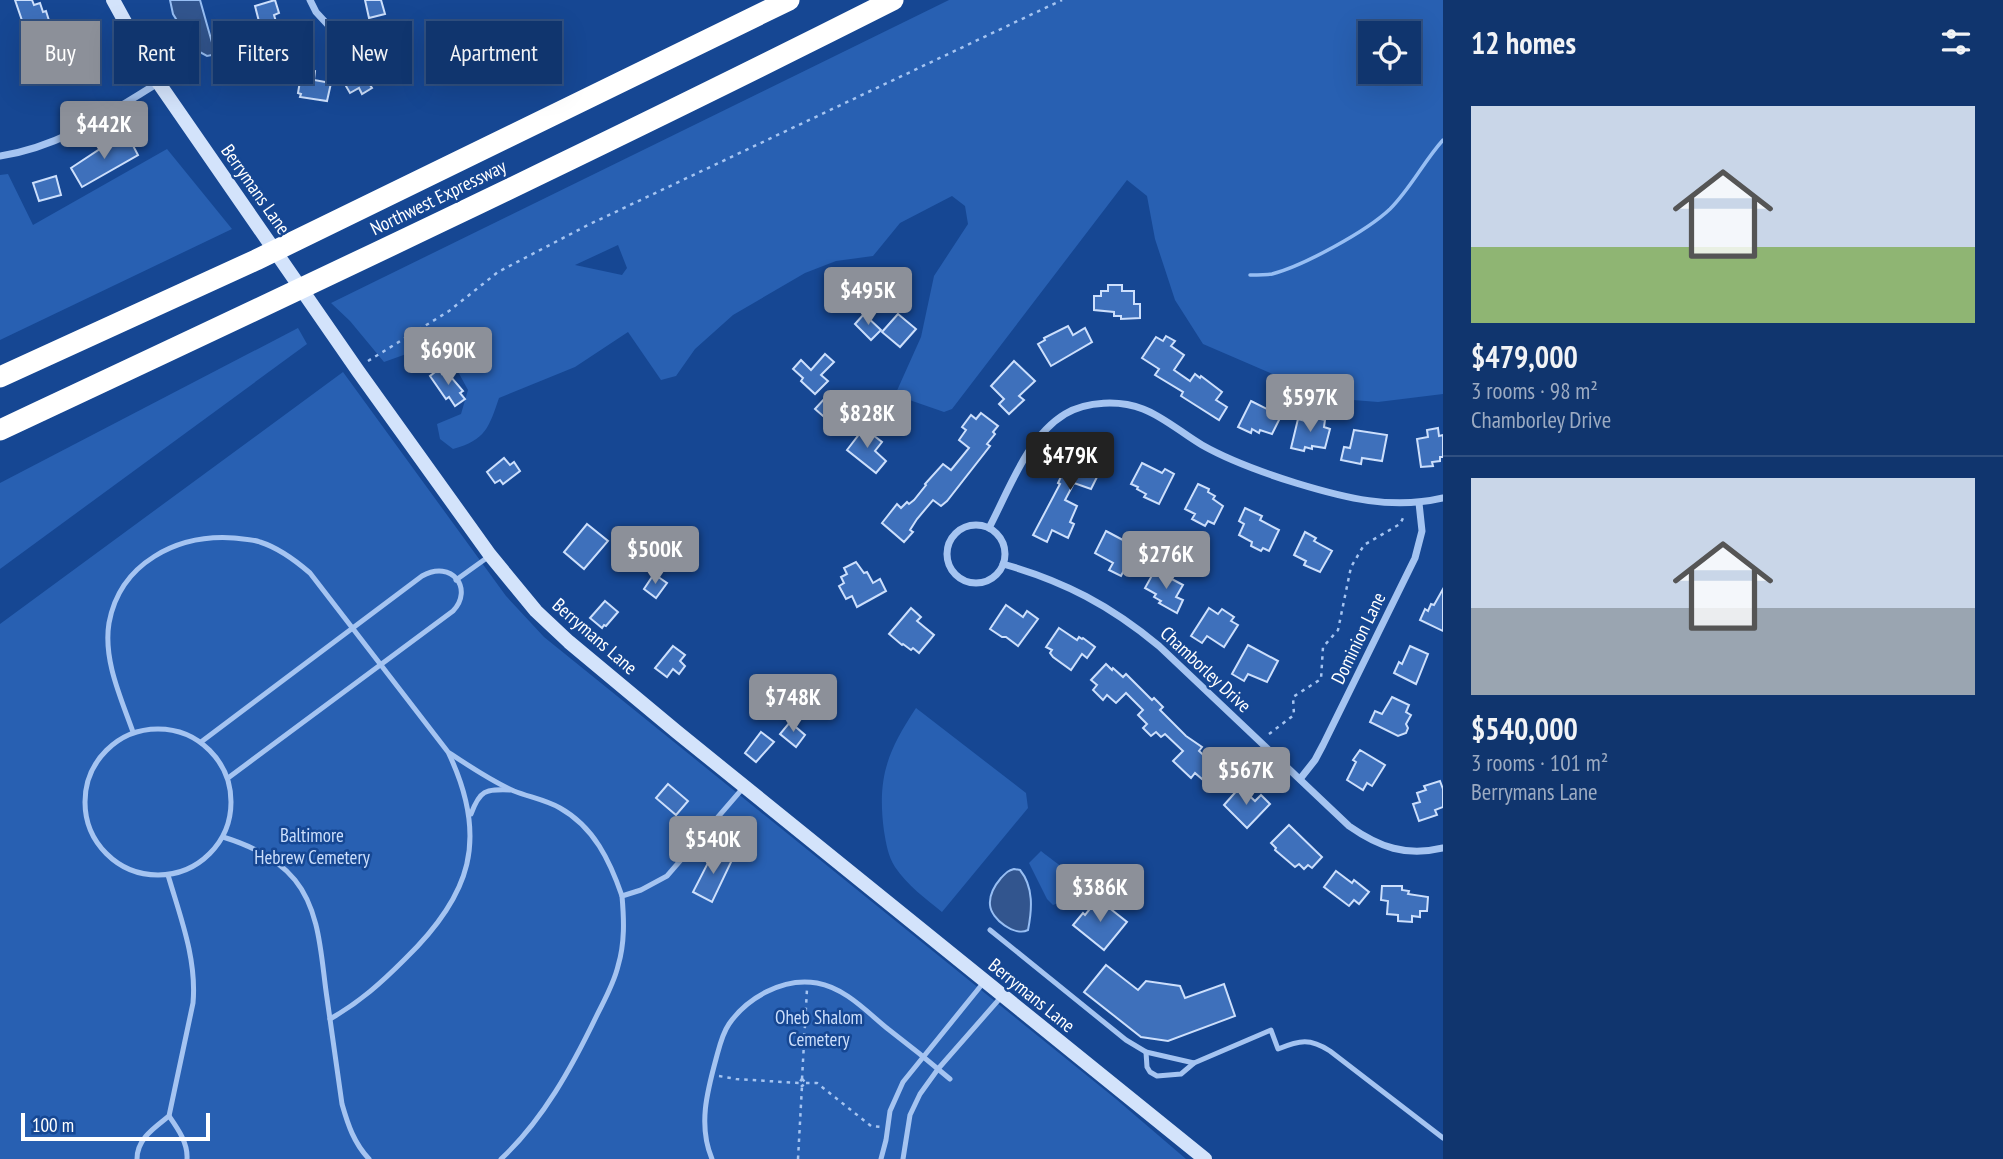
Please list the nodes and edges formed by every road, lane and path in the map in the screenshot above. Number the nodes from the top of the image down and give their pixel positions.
1 (113, 0) edge
2 (310, 0) edge
3 (789, 0) edge
4 (892, 0) edge
5 (1062, 0) edge
6 (125, 21) edge
7 (327, 23) edge
8 (155, 84) edge
9 (159, 84) edge
10 (0, 156) edge
11 (358, 371) junction
12 (0, 377) edge
13 (0, 430) edge
14 (1443, 498) edge
15 (1419, 503) junction
16 (1403, 518) dead end
17 (989, 528) junction
18 (491, 555) junction
19 (1003, 564) junction
20 (456, 580) junction
21 (354, 627) junction
22 (381, 665) junction
23 (133, 732) junction
24 (1269, 734) dead end
25 (201, 742) junction
26 (448, 752) junction
27 (228, 778) junction
28 (1300, 779) junction
29 (745, 786) junction
30 (513, 790) junction
31 (470, 816) junction
32 (223, 837) junction
33 (1443, 848) edge
34 (168, 875) junction
35 (622, 896) junction
36 (990, 930) dead end
37 (985, 982) junction
38 (808, 983) junction
39 (1002, 996) junction
40 (330, 1019) junction
41 (1146, 1052) junction
42 (923, 1057) junction
43 (1194, 1063) junction
44 (938, 1069) junction
45 (712, 1075) junction
46 (950, 1079) dead end
47 (802, 1083) junction
48 (169, 1116) junction
49 (887, 1127) junction
50 (1443, 1138) edge
51 (137, 1159) edge
52 (187, 1159) edge
53 (369, 1159) edge
54 (501, 1159) edge
55 (712, 1159) edge
56 (798, 1159) edge
57 (881, 1159) edge
58 (903, 1159) edge
59 (1205, 1159) edge

1 - 6 street, Berrymans Lane
2 - 7 street
3 - 12 highway, Northwest Expressway
4 - 13 highway, Northwest Expressway
5 - 11 path
8 - 10 street
9 - 11 street, Berrymans Lane
11 - 18 street, Berrymans Lane
14 - 15 street
15 - 17 street
15 - 28 street, Dominion Lane
16 - 24 path
17 - 19 street
17 - 19 street
18 - 20 lane
18 - 29 street, Berrymans Lane
19 - 28 street, Chamborley Drive
20 - 21 lane
20 - 22 lane
21 - 22 lane
21 - 23 lane
21 - 25 lane
22 - 26 lane
22 - 27 lane
23 - 25 lane
23 - 34 lane
25 - 27 lane
26 - 30 lane
26 - 31 lane
27 - 32 lane
28 - 33 street, Chamborley Drive
29 - 35 lane
29 - 37 street, Berrymans Lane
30 - 31 lane
30 - 35 lane
31 - 40 lane
32 - 34 lane
32 - 40 lane
34 - 48 lane
35 - 54 lane
36 - 41 lane
37 - 39 street, Berrymans Lane
37 - 42 lane
38 - 42 lane
38 - 45 lane
38 - 47 path
39 - 44 lane
39 - 59 street, Berrymans Lane
40 - 53 lane
41 - 43 lane
41 - 43 lane
42 - 44 lane
42 - 49 lane
43 - 50 lane
44 - 46 lane
44 - 58 lane
45 - 47 path
45 - 55 lane
47 - 49 path
47 - 56 path
48 - 51 lane
48 - 52 lane
49 - 57 lane

